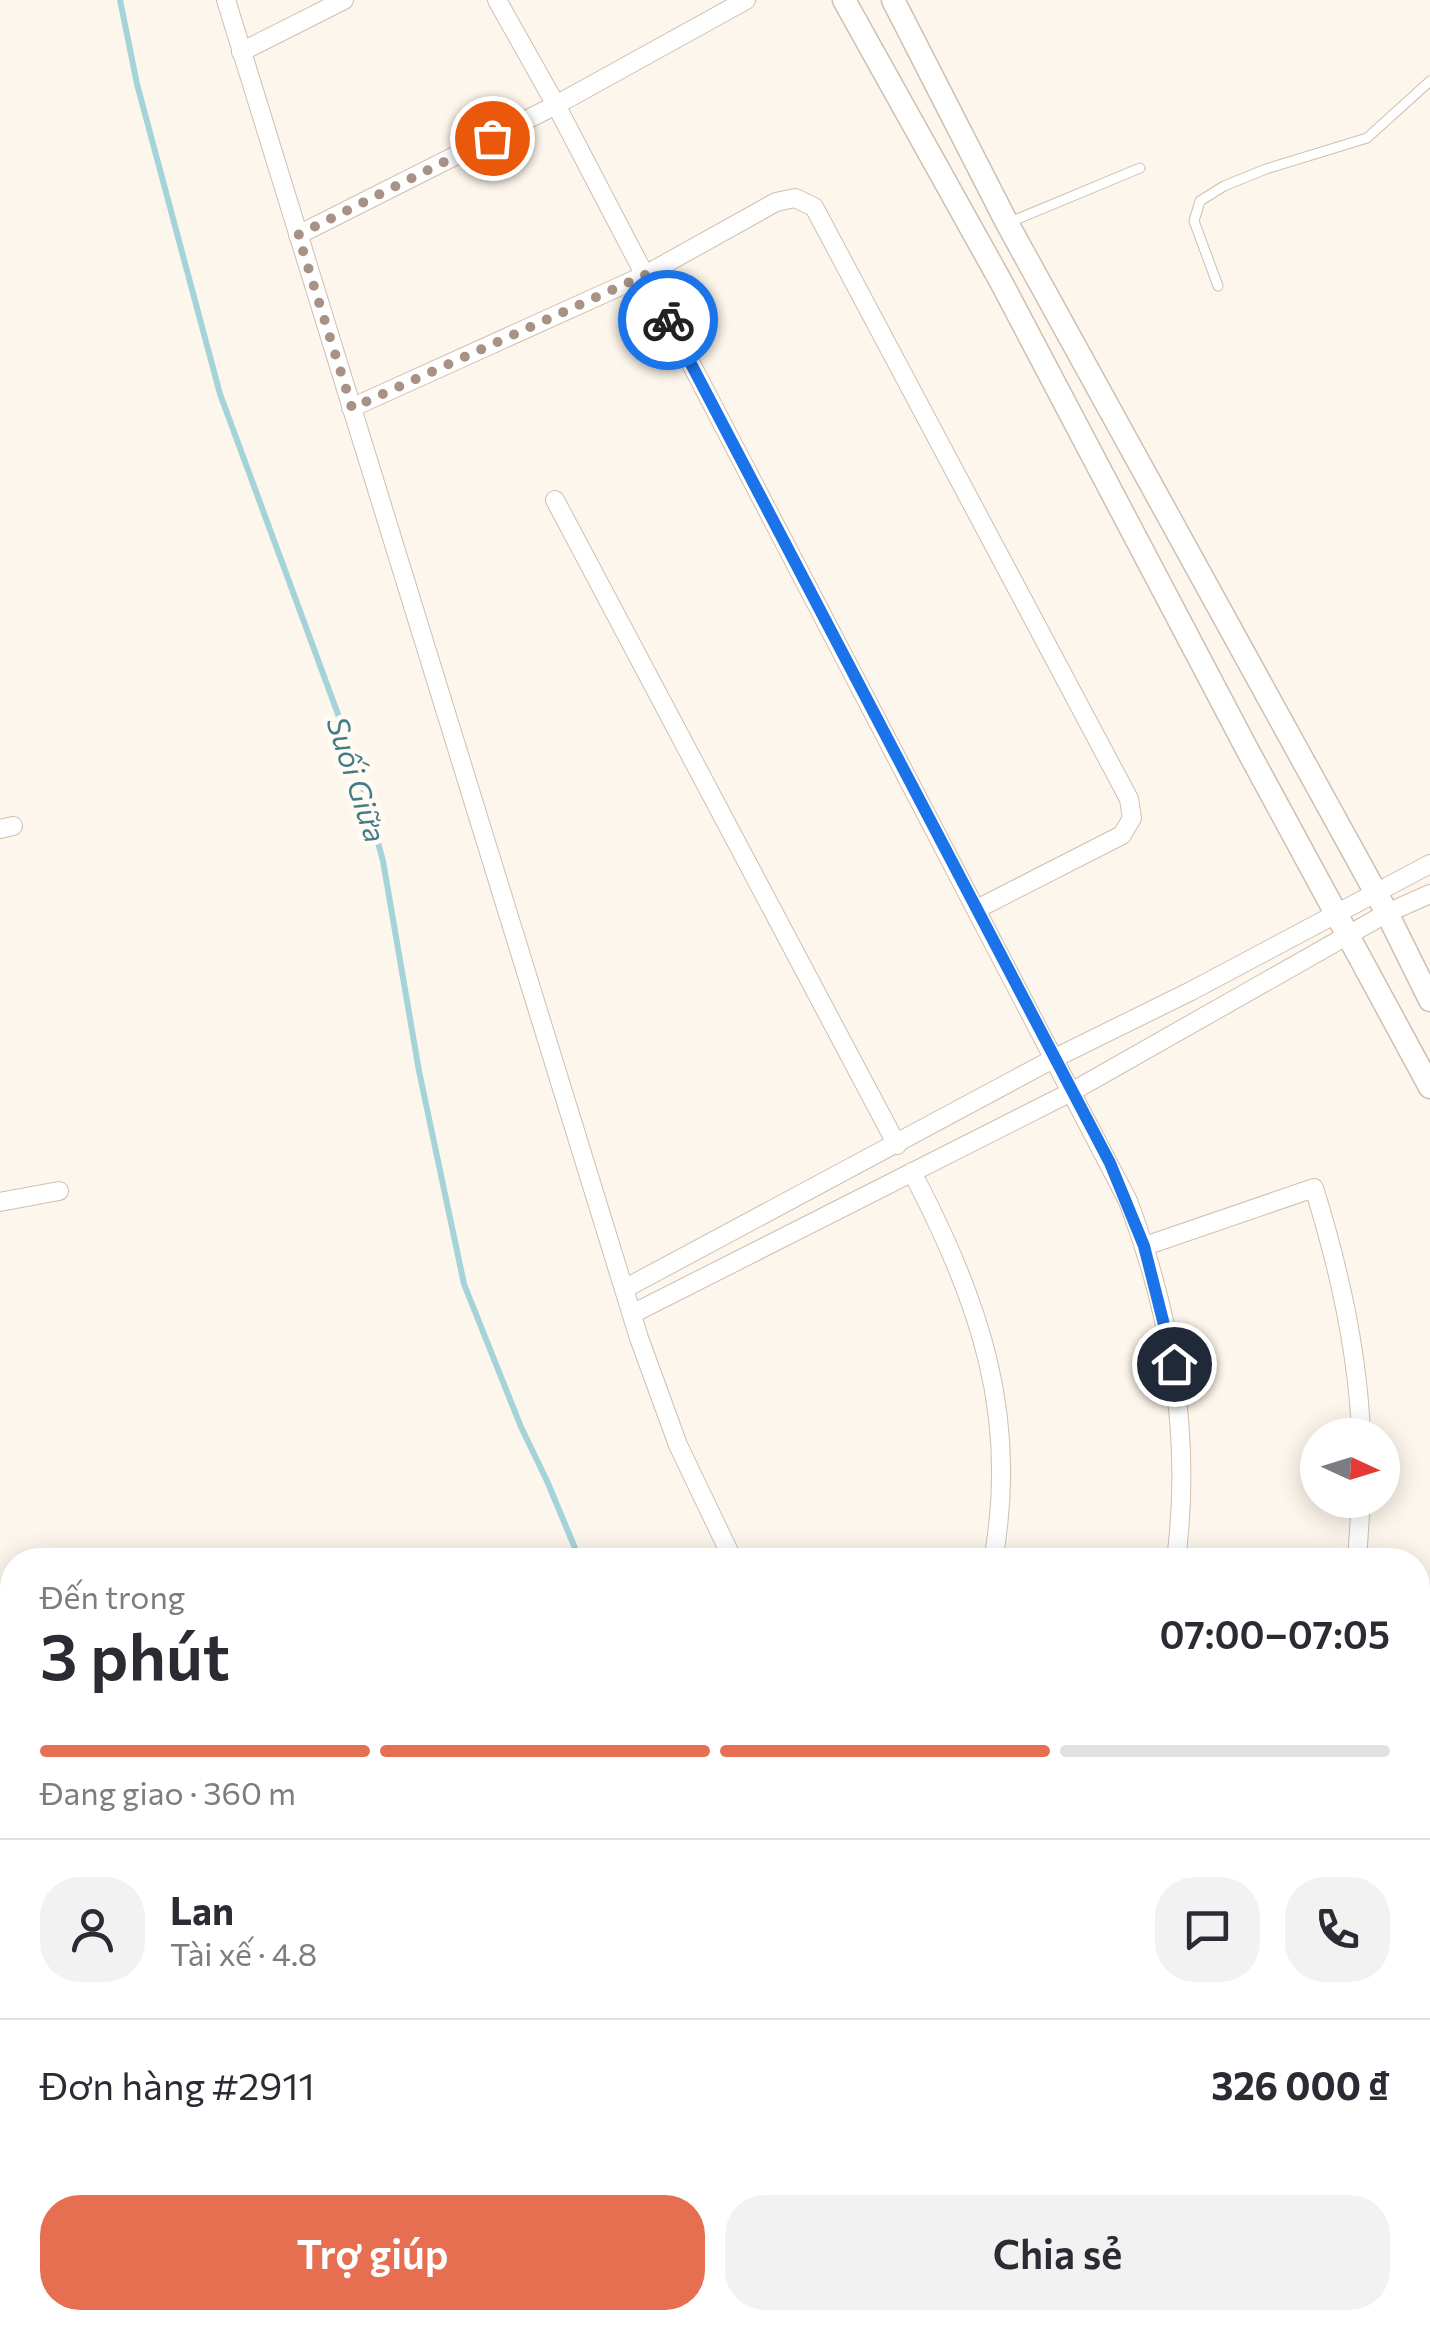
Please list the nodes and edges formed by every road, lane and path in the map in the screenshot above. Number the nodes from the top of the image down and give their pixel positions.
1 (226, 0) edge
2 (344, 0) edge
3 (497, 0) edge
4 (746, 0) edge
5 (844, 0) edge
6 (892, 0) edge
7 (241, 52) junction
8 (1430, 81) edge
9 (556, 105) junction
10 (1140, 168) dead end
11 (1007, 223) junction
12 (298, 235) junction
13 (645, 275) junction
14 (1218, 286) dead end
15 (352, 408) junction
16 (555, 500) dead end
17 (1430, 864) edge
18 (1374, 892) junction
19 (1430, 894) edge
20 (978, 909) junction
21 (1387, 913) junction
22 (1335, 914) junction
23 (1348, 934) junction
24 (1430, 1000) edge
25 (1056, 1058) junction
26 (1426, 1079) edge
27 (1072, 1091) junction
28 (1430, 1100) edge
29 (897, 1144) junction
30 (912, 1172) junction
31 (59, 1190) dead end
32 (0, 1202) edge
33 (1144, 1246) junction
34 (624, 1289) junction
35 (632, 1314) junction
36 (1358, 1418) edge
37 (1360, 1518) edge
38 (726, 1548) edge
39 (995, 1548) edge
40 (1177, 1548) edge
41 (1358, 1548) edge

1 - 7 street
2 - 7 street
3 - 9 street
4 - 9 street
5 - 22 street
6 - 11 street
7 - 12 street
8 - 14 lane
9 - 12 street
9 - 13 street
10 - 11 lane
11 - 18 street
12 - 15 street
13 - 15 street
13 - 20 street
13 - 20 street
15 - 34 street
16 - 29 street
17 - 18 street
18 - 21 street
18 - 22 street
19 - 21 street
20 - 25 street
21 - 23 street
21 - 24 street
22 - 23 street
22 - 25 street
23 - 26 street
23 - 27 street
25 - 27 street
25 - 29 street
26 - 28 street
27 - 30 street
27 - 33 street
29 - 34 street
30 - 35 street
30 - 39 street
31 - 32 street
33 - 36 street
33 - 40 street
34 - 35 street
35 - 38 street
37 - 41 street

